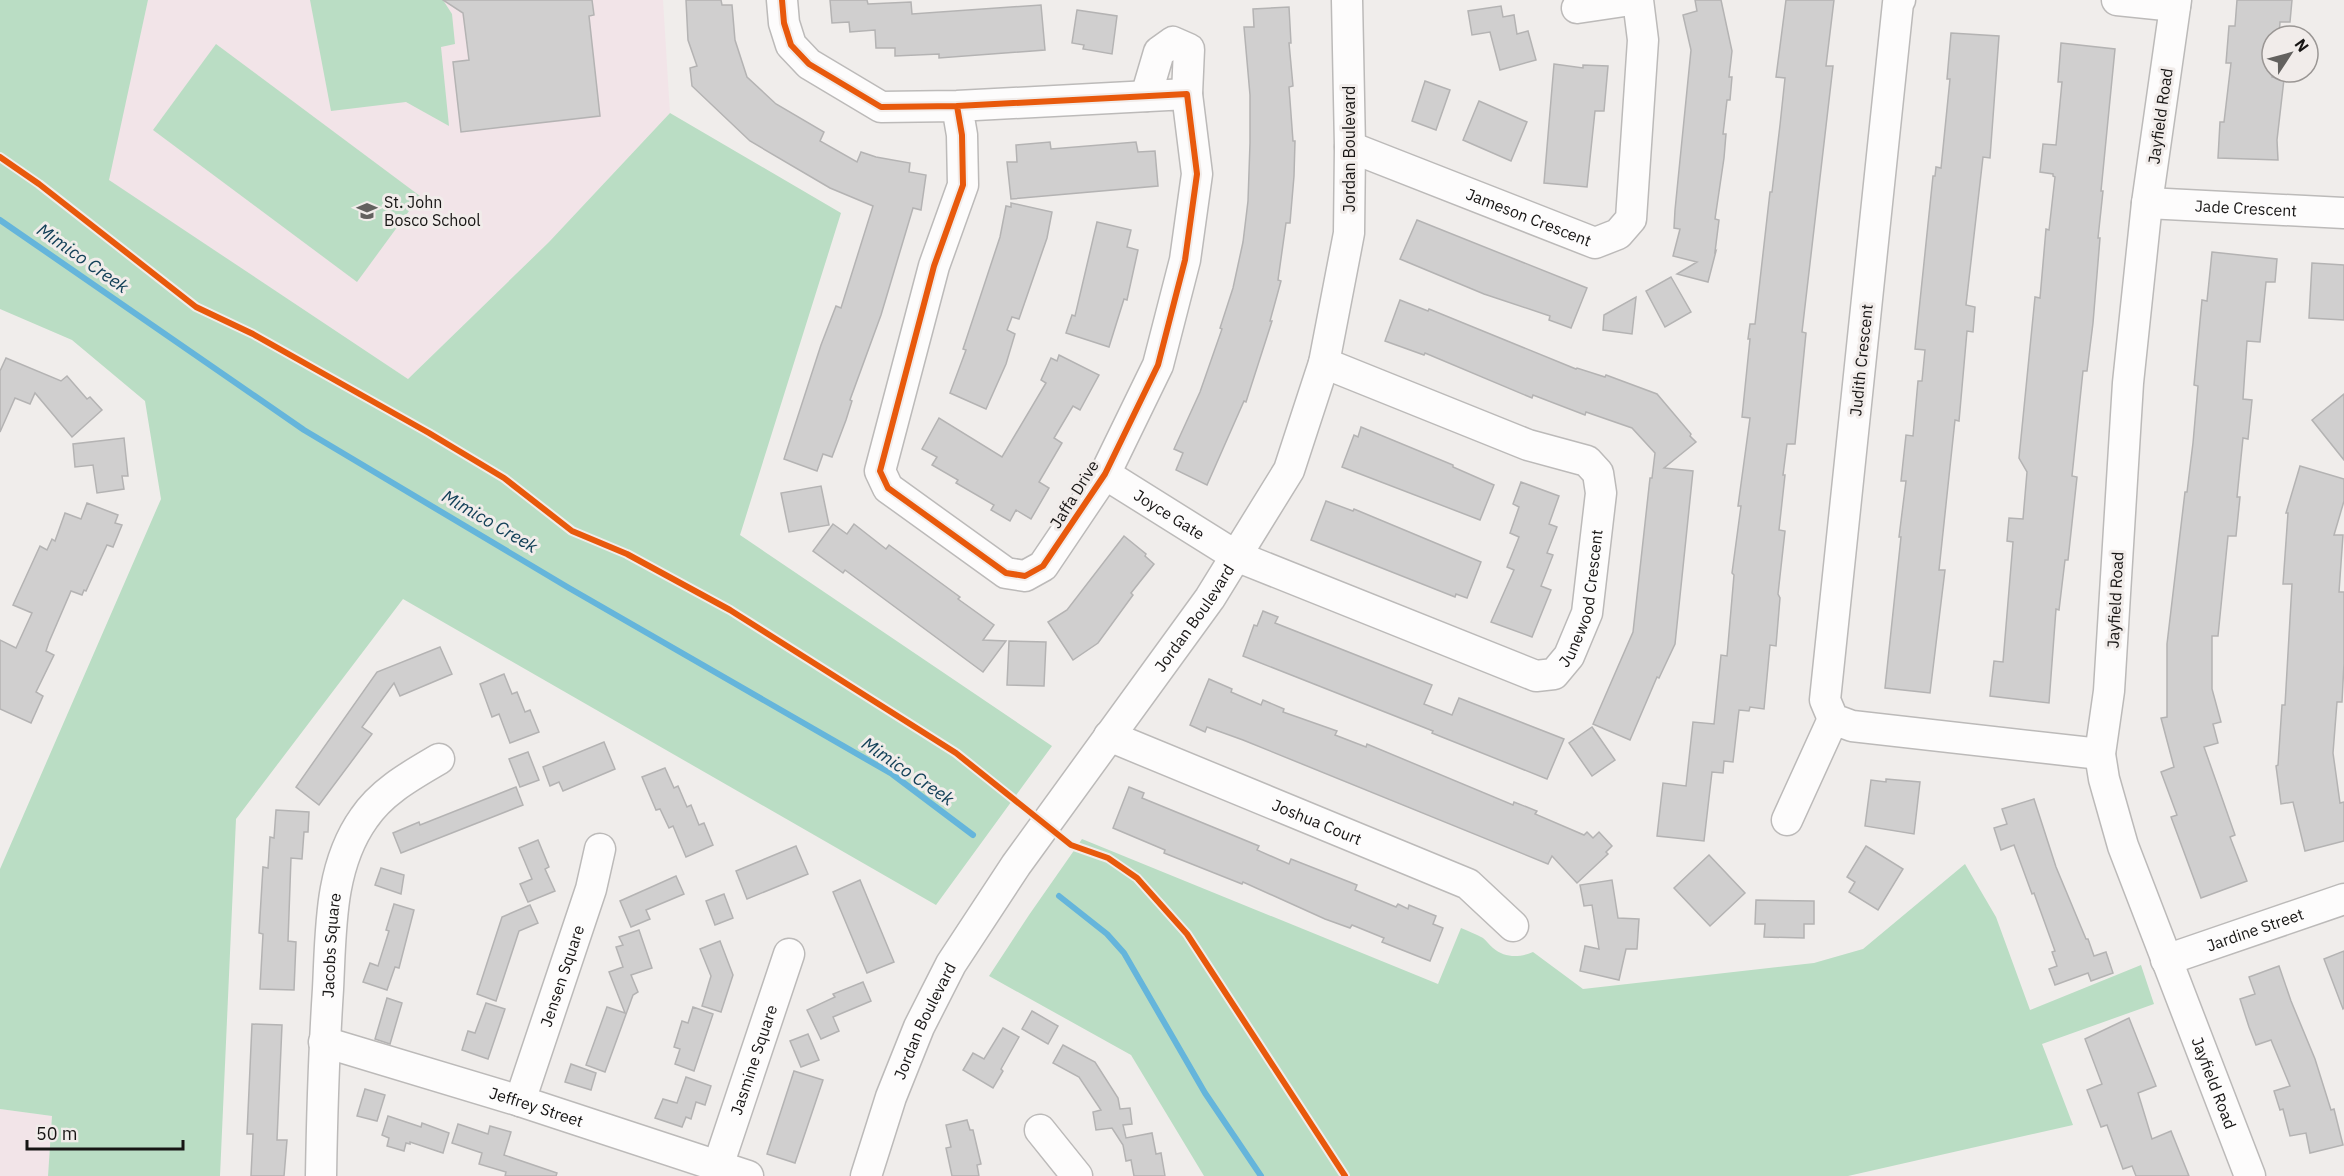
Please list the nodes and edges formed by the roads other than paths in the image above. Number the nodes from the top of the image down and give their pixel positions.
1 (782, 0) edge
2 (1347, 0) edge
3 (1631, 0) edge
4 (1638, 0) edge
5 (1900, 0) edge
6 (2116, 0) edge
7 (2176, 3) edge
8 (1577, 8) dead end
9 (1187, 94) junction
10 (1146, 96) junction
11 (957, 106) junction
12 (1350, 147) junction
13 (2147, 202) junction
14 (2344, 213) edge
15 (1324, 363) junction
16 (1105, 474) junction
17 (1236, 556) junction
18 (1833, 719) junction
19 (1109, 736) junction
20 (2100, 754) junction
21 (439, 759) dead end
22 (1787, 820) dead end
23 (600, 849) dead end
24 (2344, 899) edge
25 (1513, 926) dead end
26 (789, 954) dead end
27 (2166, 960) junction
28 (324, 1042) junction
29 (520, 1101) junction
30 (1040, 1130) dead end
31 (718, 1166) junction
32 (321, 1176) edge
33 (748, 1176) edge
34 (866, 1176) edge
35 (1077, 1176) edge
36 (2250, 1176) edge

1 - 11 street
2 - 12 street, Jordan Boulevard
3 - 8 street
4 - 12 street, Jameson Crescent
5 - 18 street, Judith Crescent
6 - 7 street
7 - 13 street, Jayfield Road
9 - 10 street
9 - 10 street, Jaffa Drive
9 - 16 street, Jaffa Drive
10 - 11 street
11 - 16 street, Jaffa Drive
12 - 15 street, Jordan Boulevard
13 - 14 street, Jade Crescent
13 - 20 street, Jayfield Road
15 - 17 street, Jordan Boulevard
15 - 17 street, Junewood Crescent
16 - 17 street, Joyce Gate
17 - 19 street, Jordan Boulevard
18 - 20 street
18 - 22 street
19 - 25 street, Joshua Court
19 - 34 street, Jordan Boulevard
20 - 27 street, Jayfield Road
21 - 28 street, Jacobs Square
23 - 29 street, Jensen Square
24 - 27 street, Jardine Street
26 - 31 street, Jasmine Square
27 - 36 street, Jayfield Road
28 - 29 street, Jeffrey Street
28 - 32 street, Jacobs Square
29 - 31 street, Jeffrey Street
30 - 35 street
31 - 33 street, Jeffrey Street

